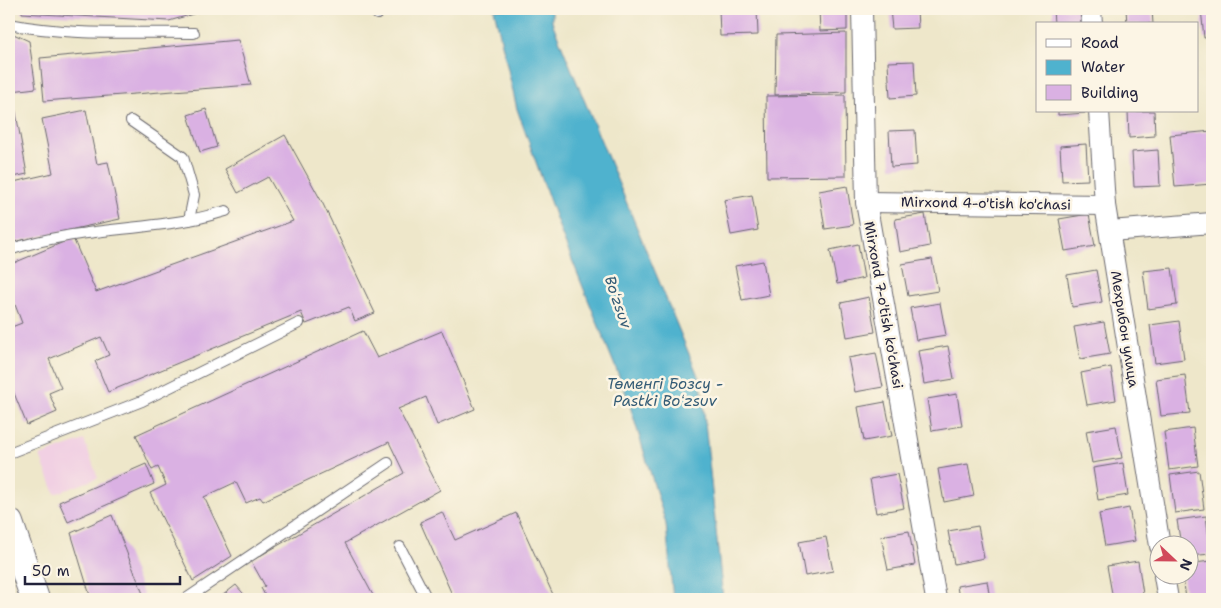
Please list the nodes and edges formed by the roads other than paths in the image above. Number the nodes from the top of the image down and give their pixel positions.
1 (862, 9) edge
2 (1091, 9) edge
3 (1092, 22) edge
4 (9, 24) edge
5 (194, 34) dead end
6 (1098, 112) edge
7 (131, 121) dead end
8 (866, 202) junction
9 (1105, 204) junction
10 (226, 211) dead end
11 (189, 220) junction
12 (1212, 223) edge
13 (1110, 231) junction
14 (9, 250) edge
15 (299, 323) dead end
16 (9, 453) edge
17 (388, 463) dead end
18 (9, 523) edge
19 (1158, 536) edge
20 (400, 547) dead end
21 (9, 571) edge
22 (1166, 586) edge
23 (18, 599) edge
24 (35, 599) edge
25 (186, 599) edge
26 (427, 599) edge
27 (936, 599) edge
28 (1168, 599) edge

1 - 8 street, Mirxond 7-o'tish ko'chasi
2 - 3 street
4 - 5 lane
6 - 9 street, Мехрибон улица
7 - 11 lane
8 - 9 street, Mirxond 4-o'tish ko'chasi
8 - 27 street, Mirxond 7-o'tish ko'chasi
9 - 13 street, Мехрибон улица
10 - 11 lane
11 - 14 lane
12 - 13 street
13 - 19 street, Мехрибон улица
15 - 16 lane
17 - 25 lane
18 - 24 main road
20 - 26 lane
21 - 23 main road
22 - 28 street

